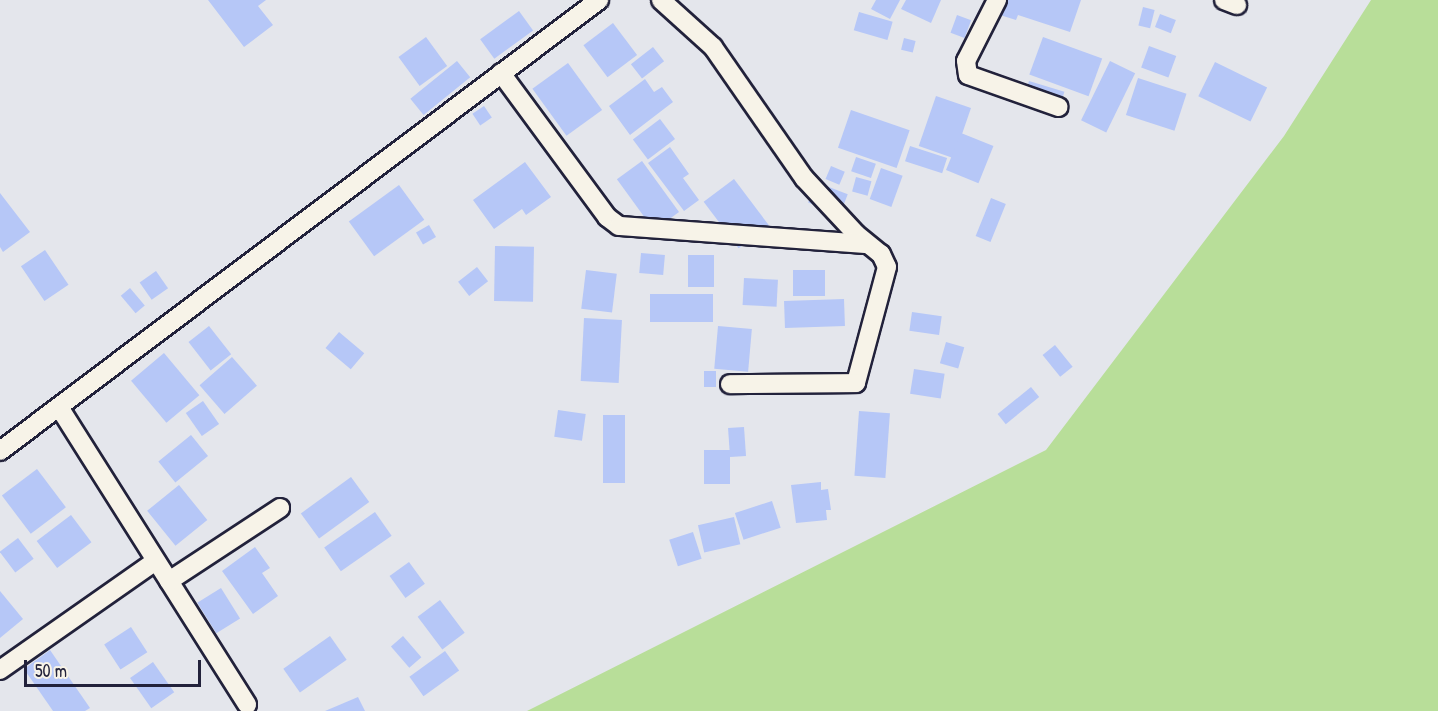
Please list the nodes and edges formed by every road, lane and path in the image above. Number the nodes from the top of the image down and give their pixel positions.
1 (599, 0) edge
2 (661, 0) edge
3 (998, 0) edge
4 (501, 73) junction
5 (1059, 107) dead end
6 (866, 244) junction
7 (730, 384) dead end
8 (59, 407) junction
9 (0, 451) edge
10 (280, 508) dead end
11 (154, 562) junction
12 (169, 581) junction
13 (0, 670) edge
14 (247, 704) dead end

1 - 4 street
2 - 6 street
3 - 5 street
4 - 6 street
4 - 8 street
6 - 7 street
8 - 9 street
8 - 11 street
10 - 12 street
11 - 12 street
11 - 13 street
12 - 14 street

